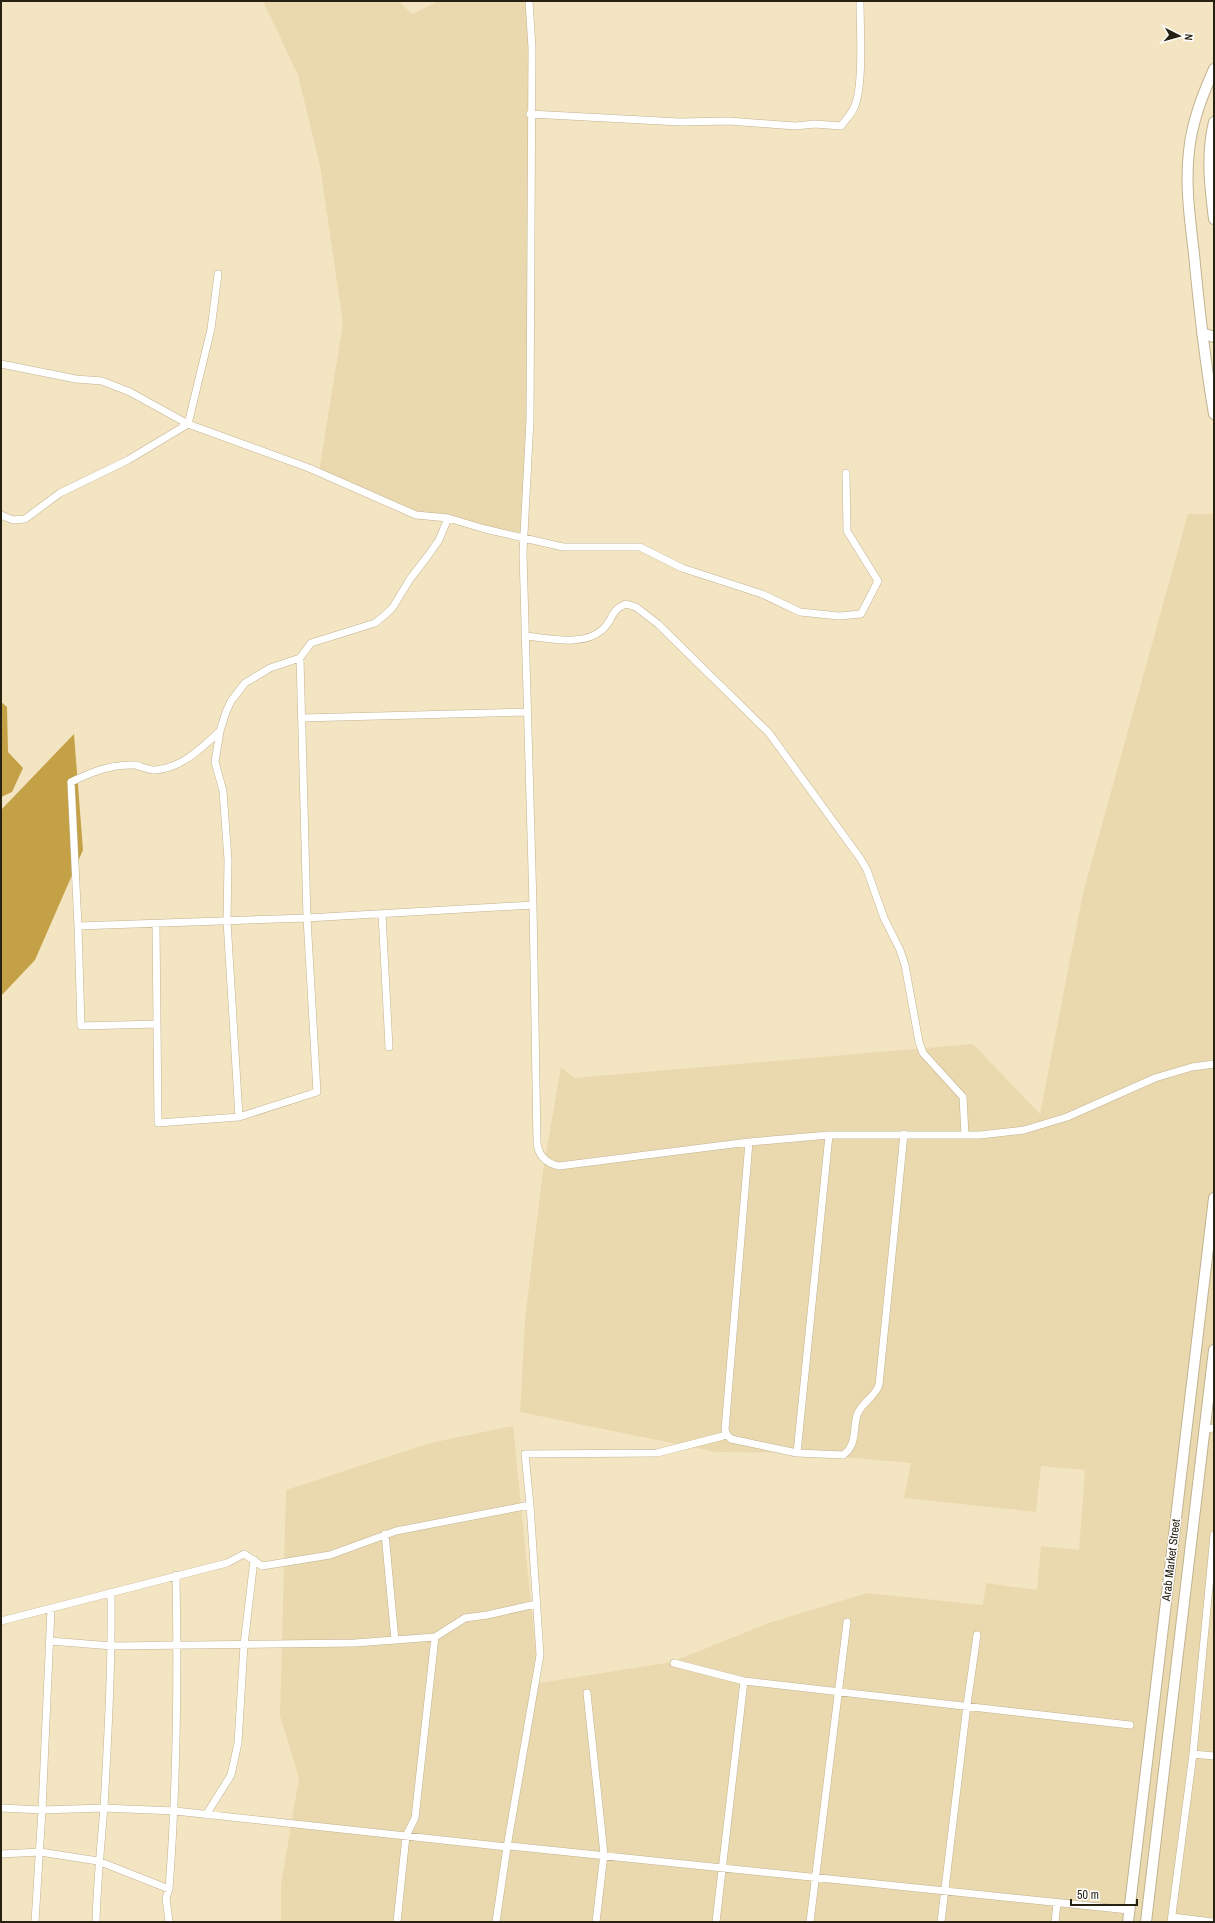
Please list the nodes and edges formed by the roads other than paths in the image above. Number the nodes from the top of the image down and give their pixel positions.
1 (529, 1) edge
2 (860, 1) edge
3 (1214, 69) edge
4 (530, 114) junction
5 (1214, 122) edge
6 (1214, 219) edge
7 (218, 274) dead end
8 (1202, 333) junction
9 (1214, 337) edge
10 (1, 364) edge
11 (1210, 365) edge
12 (1214, 414) edge
13 (188, 424) junction
14 (846, 473) dead end
15 (1, 515) edge
16 (448, 518) junction
17 (523, 537) junction
18 (526, 636) junction
19 (300, 658) junction
20 (527, 712) junction
21 (302, 718) junction
22 (220, 731) junction
23 (533, 905) junction
24 (382, 914) junction
25 (307, 918) junction
26 (228, 921) junction
27 (156, 924) junction
28 (78, 926) junction
29 (157, 1024) junction
30 (389, 1047) dead end
31 (1214, 1064) edge
32 (239, 1116) junction
33 (904, 1134) junction
34 (829, 1135) junction
35 (965, 1135) junction
36 (749, 1142) junction
37 (1214, 1198) edge
38 (1214, 1350) edge
39 (1209, 1428) edge
40 (727, 1435) junction
41 (797, 1453) junction
42 (530, 1505) junction
43 (385, 1534) junction
44 (1214, 1535) edge
45 (254, 1560) junction
46 (176, 1575) junction
47 (1212, 1582) edge
48 (111, 1592) junction
49 (536, 1604) junction
50 (51, 1609) junction
51 (1, 1621) edge
52 (847, 1622) dead end
53 (977, 1635) dead end
54 (435, 1637) junction
55 (395, 1640) junction
56 (50, 1641) junction
57 (244, 1645) junction
58 (112, 1646) junction
59 (178, 1646) junction
60 (674, 1663) dead end
61 (744, 1681) junction
62 (838, 1690) junction
63 (587, 1693) dead end
64 (967, 1705) junction
65 (1130, 1725) dead end
66 (1193, 1754) junction
67 (1214, 1756) edge
68 (1, 1808) edge
69 (104, 1808) junction
70 (42, 1810) junction
71 (175, 1811) junction
72 (206, 1815) junction
73 (406, 1836) junction
74 (507, 1847) junction
75 (40, 1852) junction
76 (1, 1854) edge
77 (604, 1854) junction
78 (98, 1861) junction
79 (722, 1867) junction
80 (816, 1876) junction
81 (169, 1889) junction
82 (945, 1891) junction
83 (1057, 1903) junction
84 (1129, 1910) junction
85 (1172, 1919) edge
86 (35, 1922) edge
87 (96, 1922) edge
88 (169, 1922) edge
89 (397, 1922) edge
90 (496, 1922) edge
91 (596, 1922) edge
92 (716, 1922) edge
93 (810, 1922) edge
94 (941, 1922) edge
95 (1055, 1922) edge
96 (1128, 1922) edge
97 (1146, 1922) edge
98 (1212, 1922) edge

1 - 4 street
2 - 4 street
3 - 8 main road
4 - 17 street
5 - 6 main road
7 - 13 street
8 - 9 main road
8 - 11 main road
10 - 13 street
11 - 12 main road
13 - 15 street
13 - 16 street
14 - 17 street
16 - 17 street
16 - 19 street
17 - 18 street
18 - 20 street
18 - 35 street
19 - 21 street
19 - 22 street
20 - 21 street
20 - 23 street
21 - 25 street
22 - 26 street
22 - 28 street
23 - 24 street
23 - 36 street
24 - 25 street
24 - 30 street
25 - 26 street
25 - 32 street
26 - 27 street
26 - 32 street
27 - 28 street
27 - 29 street
28 - 29 street
29 - 32 street
31 - 35 street
33 - 34 street
33 - 35 street
33 - 41 street
34 - 36 street
34 - 41 street
36 - 40 street
37 - 84 main road, Arab Market Street
38 - 39 main road
39 - 97 main road
40 - 41 street
40 - 42 street
42 - 43 street
42 - 49 street
43 - 45 street
43 - 55 street
44 - 47 street
45 - 46 street
45 - 57 street
46 - 48 street
46 - 59 street
47 - 66 street
48 - 50 street
48 - 58 street
49 - 54 street
49 - 74 street
50 - 51 street
50 - 56 street
52 - 62 street
53 - 64 street
54 - 55 street
54 - 73 street
55 - 57 street
56 - 58 street
56 - 70 street
57 - 59 street
57 - 72 street
58 - 59 street
58 - 69 street
59 - 71 street
60 - 61 street
61 - 62 street
61 - 79 street
62 - 64 street
62 - 80 street
63 - 77 street
64 - 65 street
64 - 82 street
66 - 67 street
66 - 85 street
68 - 70 street
69 - 70 street
69 - 71 street
69 - 78 street
70 - 75 street
71 - 72 street
71 - 81 street
72 - 73 street
73 - 74 street
73 - 89 street
74 - 77 street
74 - 90 street
75 - 76 street
75 - 78 street
75 - 86 street
77 - 79 street
77 - 91 street
78 - 81 street
78 - 87 street
79 - 80 street
79 - 92 street
80 - 82 street
80 - 93 street
81 - 88 street
82 - 83 street
82 - 94 street
83 - 84 street
83 - 95 street
84 - 96 main road, Arab Market Street
85 - 98 street

